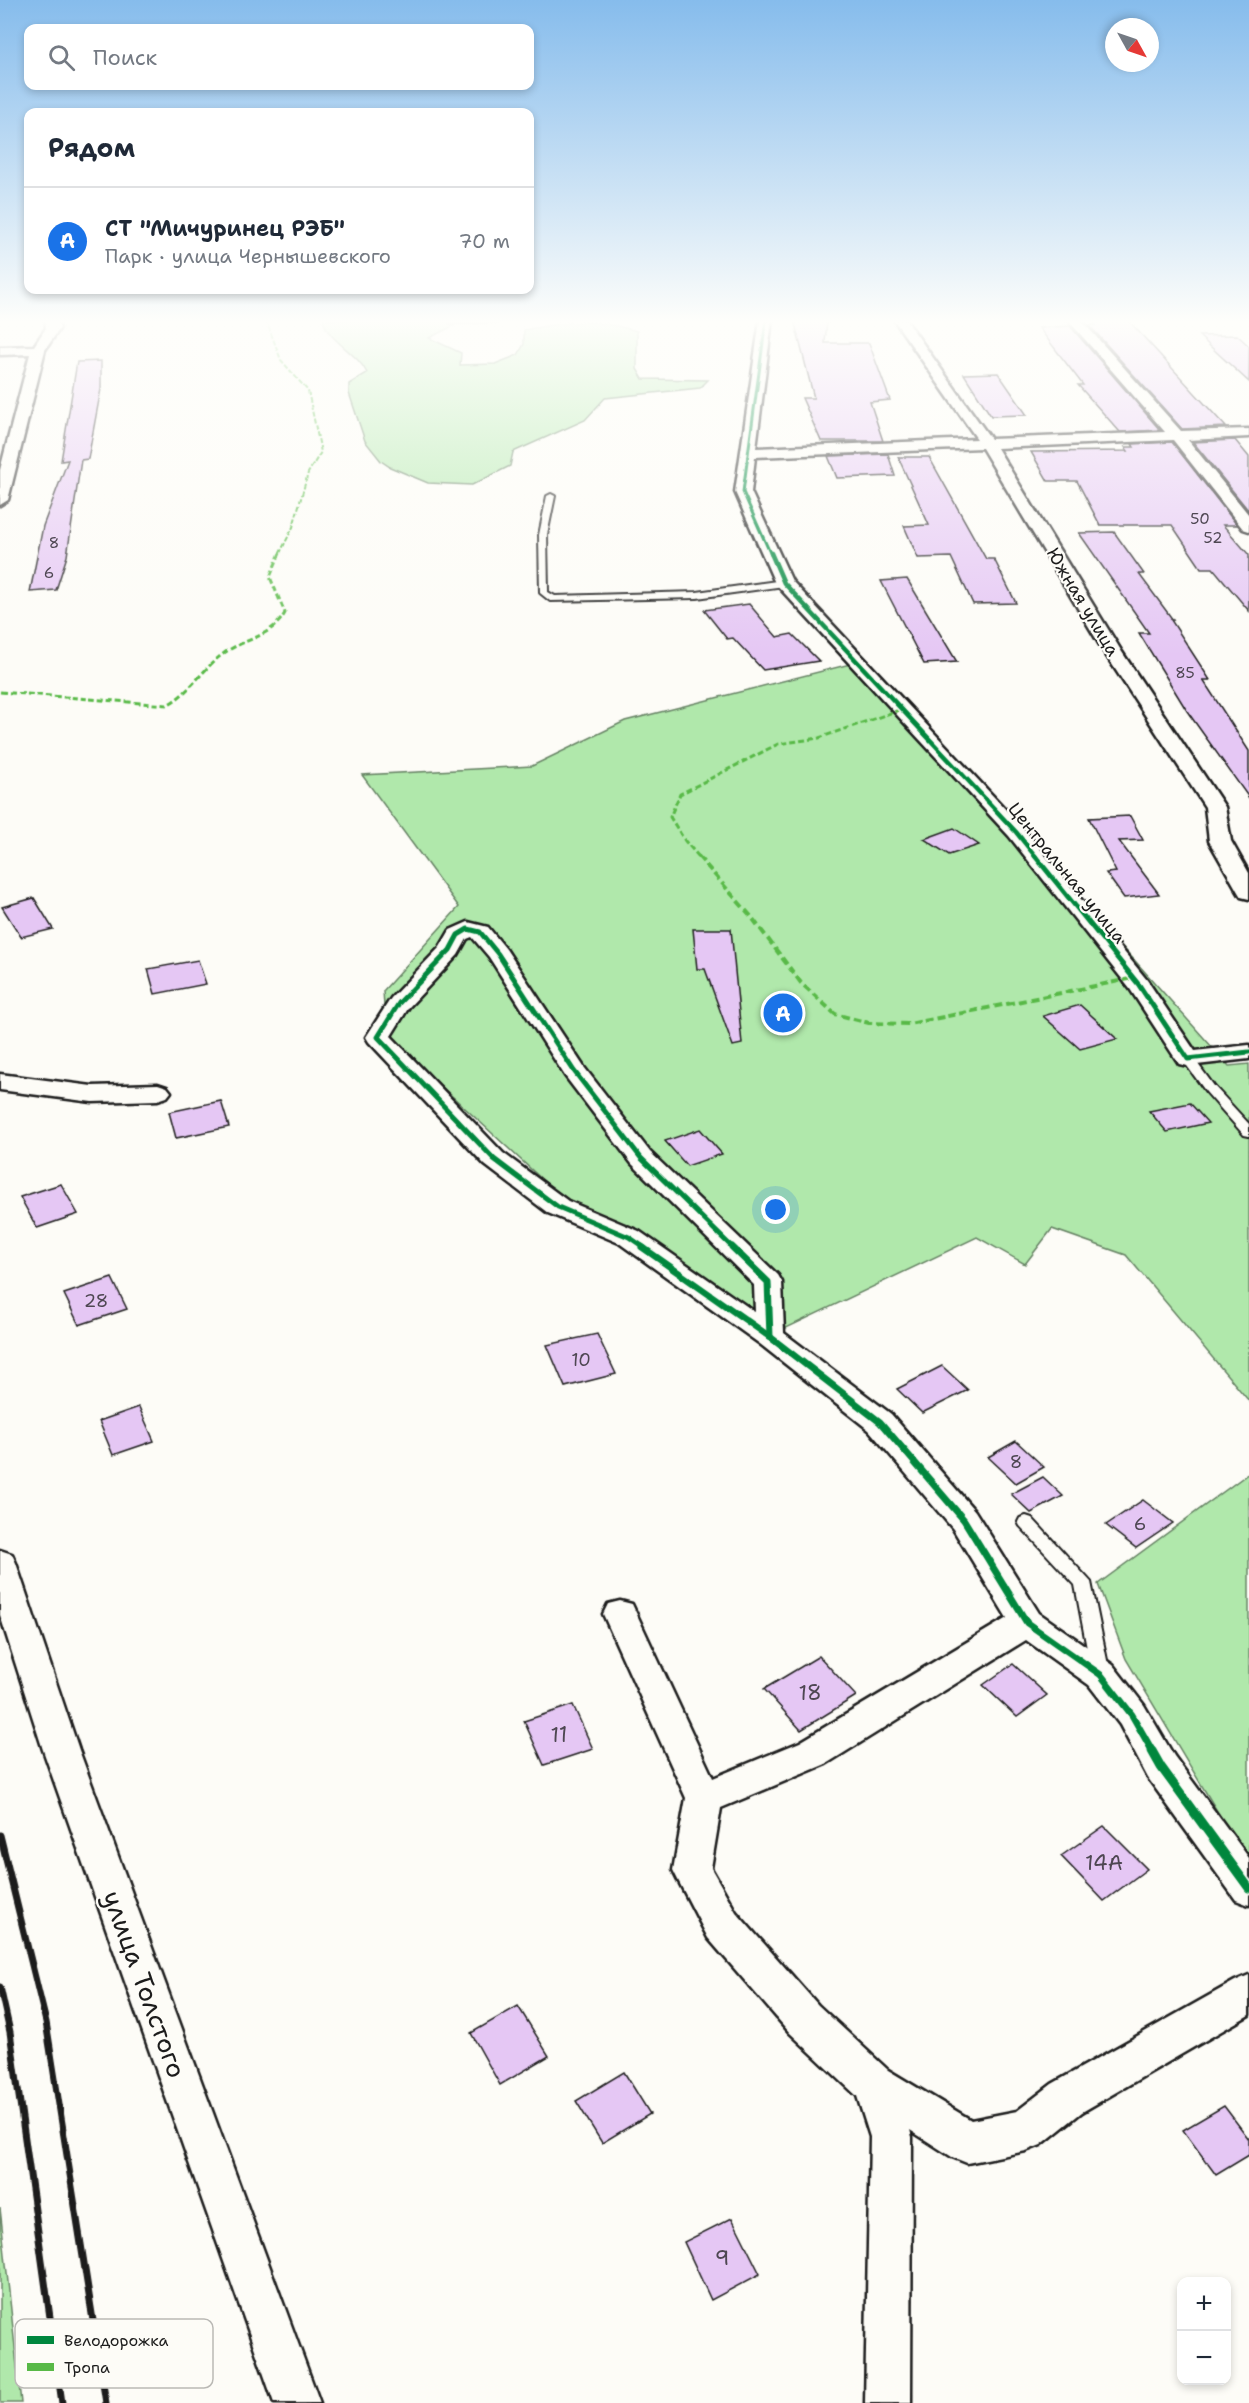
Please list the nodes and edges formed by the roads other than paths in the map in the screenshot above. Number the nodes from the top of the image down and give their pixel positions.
1 (17, 432) edge
2 (751, 432) edge
3 (979, 432) edge
4 (1173, 432) edge
5 (1249, 433) edge
6 (1176, 436) junction
7 (988, 445) junction
8 (748, 453) junction
9 (552, 496) dead end
10 (0, 501) edge
11 (1249, 525) edge
12 (784, 583) junction
13 (1249, 892) edge
14 (1249, 1052) edge
15 (1188, 1059) junction
16 (0, 1082) edge
17 (158, 1092) dead end
18 (1249, 1132) edge
19 (770, 1337) junction
20 (1026, 1522) dead end
21 (0, 1563) edge
22 (620, 1614) dead end
23 (1028, 1623) junction
24 (1101, 1675) junction
25 (704, 1798) junction
26 (1249, 1888) edge
27 (1249, 1994) edge
28 (873, 2084) junction
29 (297, 2403) edge
30 (888, 2403) edge

1 - 10 street
2 - 8 street, Центральная улица
3 - 7 street, Южная улица
4 - 6 street
5 - 6 street
6 - 7 street
6 - 11 street
7 - 8 street
7 - 13 street, Южная улица
8 - 12 street, Центральная улица
9 - 12 lane
12 - 15 street, Центральная улица
14 - 15 street
15 - 18 lane
16 - 17 street
19 - 19 street
19 - 23 street
20 - 24 lane
21 - 29 street, улица Толстого
22 - 25 street
23 - 24 street
23 - 25 street
24 - 26 street
25 - 28 street
27 - 28 street
28 - 30 street

